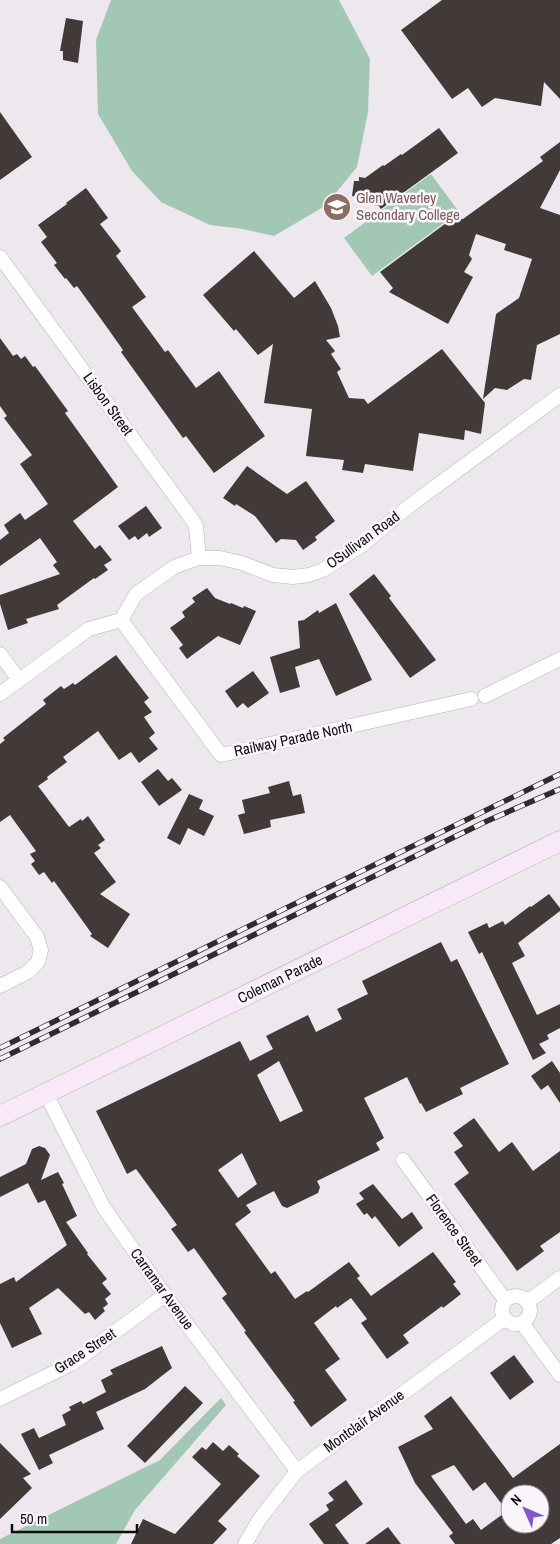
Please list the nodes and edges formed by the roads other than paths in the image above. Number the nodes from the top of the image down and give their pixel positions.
1 (0, 257) edge
2 (560, 395) edge
3 (199, 558) junction
4 (120, 620) junction
5 (0, 654) edge
6 (560, 660) edge
7 (19, 680) junction
8 (0, 694) edge
9 (485, 696) dead end
10 (471, 700) dead end
11 (560, 841) edge
12 (0, 887) edge
13 (0, 986) edge
14 (46, 1094) junction
15 (0, 1116) edge
16 (403, 1160) dead end
17 (560, 1278) edge
18 (165, 1295) junction
19 (505, 1300) junction
20 (527, 1302) junction
21 (504, 1319) junction
22 (522, 1323) junction
23 (560, 1374) edge
24 (0, 1399) edge
25 (298, 1470) junction
26 (245, 1544) edge

1 - 3 street, Lisbon Street
2 - 3 street, OSullivan Road
3 - 4 street, OSullivan Road
4 - 7 street
4 - 10 street, Railway Parade North
5 - 7 street
6 - 9 street
7 - 8 street
11 - 14 street, Coleman Parade
12 - 13 street
14 - 15 street, Coleman Parade
14 - 18 street, Carramar Avenue
16 - 19 street, Florence Street
17 - 20 street
18 - 24 street, Grace Street
18 - 25 street, Carramar Avenue
19 - 20 street
19 - 21 street
20 - 22 street
21 - 22 street
21 - 25 street, Montclair Avenue
22 - 23 street
25 - 26 street, Montclair Avenue

